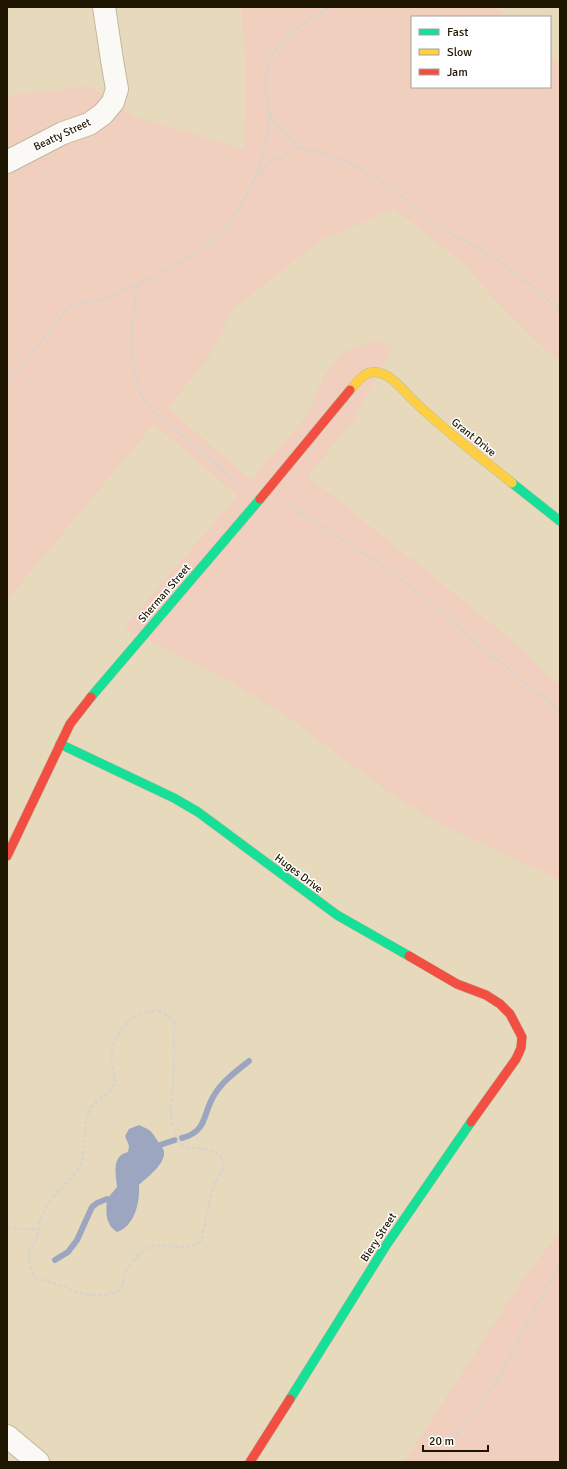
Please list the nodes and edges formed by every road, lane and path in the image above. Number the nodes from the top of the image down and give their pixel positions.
1 (104, 7) edge
2 (330, 7) edge
3 (270, 115) junction
4 (299, 148) junction
5 (7, 162) edge
6 (255, 178) junction
7 (138, 284) junction
8 (560, 310) edge
9 (374, 372) joint
10 (7, 379) edge
11 (264, 494) junction
12 (560, 521) edge
13 (560, 711) edge
14 (60, 744) junction
15 (7, 856) edge
16 (518, 1028) joint
17 (7, 1228) edge
18 (38, 1230) junction
19 (560, 1265) edge
20 (7, 1436) edge
21 (38, 1462) edge
22 (250, 1462) edge
23 (442, 1462) edge

1 - 5 street, Beatty Street
2 - 3 path
3 - 4 path
3 - 6 path
4 - 6 path
4 - 8 path
6 - 7 path
7 - 10 path
7 - 11 path
9 - 11 street, Sherman Street
9 - 12 street, Grant Drive
11 - 13 path
11 - 14 street, Sherman Street
14 - 15 street, Sherman Street
14 - 16 street, Huges Drive
16 - 22 street, Biery Street
17 - 18 path
18 - 18 path
19 - 23 path
20 - 21 street

